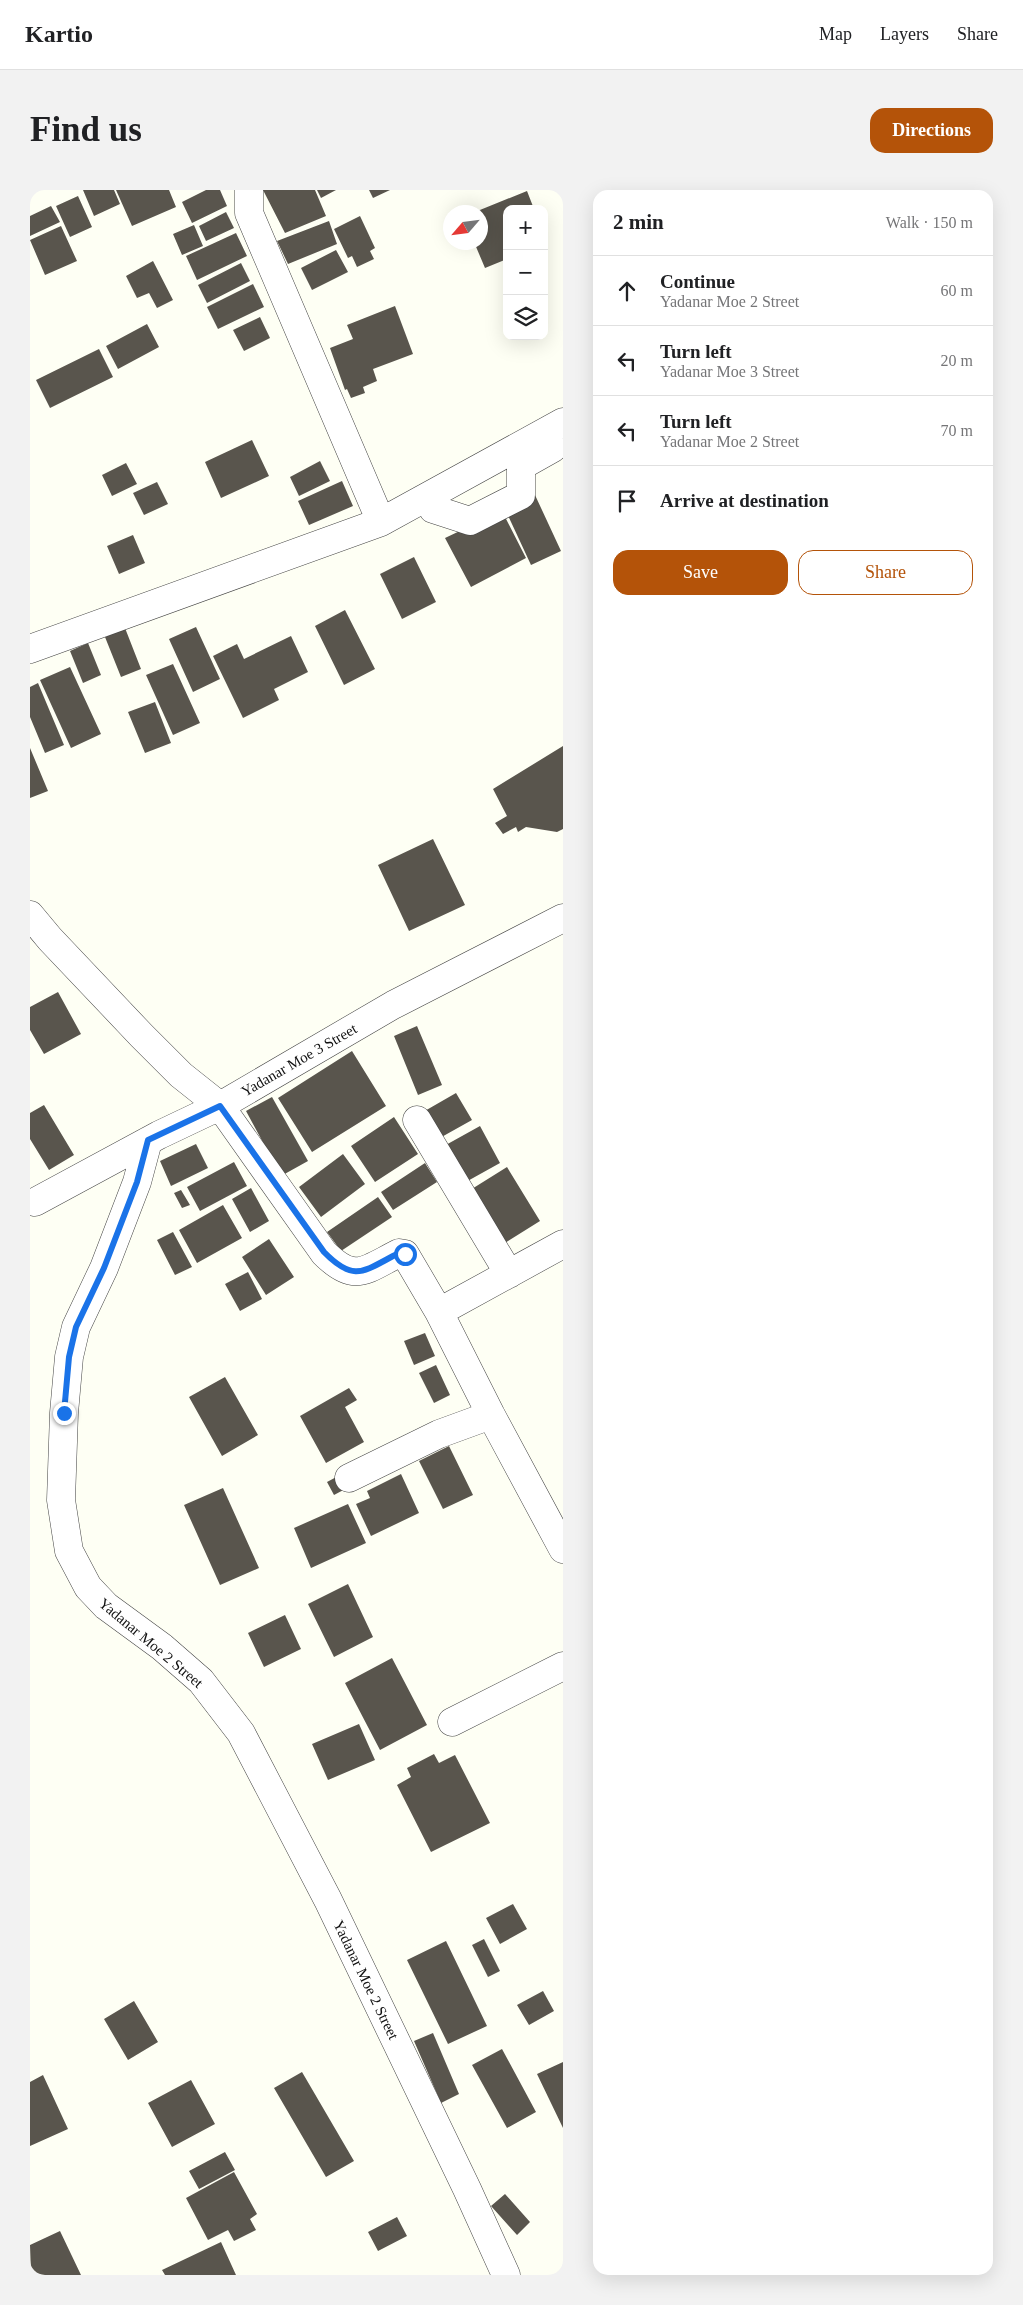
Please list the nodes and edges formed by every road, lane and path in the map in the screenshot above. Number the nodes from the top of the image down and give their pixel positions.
1 (249, 190) edge
2 (563, 422) edge
3 (563, 442) edge
4 (427, 496) junction
5 (381, 522) junction
6 (30, 649) edge
7 (30, 915) edge
8 (563, 918) edge
9 (220, 1106) junction
10 (417, 1120) dead end
11 (148, 1140) junction
12 (35, 1202) dead end
13 (563, 1244) edge
14 (509, 1274) junction
15 (439, 1312) junction
16 (491, 1415) junction
17 (349, 1478) dead end
18 (563, 1549) edge
19 (563, 1666) edge
20 (452, 1722) dead end
21 (506, 2275) edge

1 - 5 street
2 - 4 street
3 - 4 street
4 - 5 street
5 - 6 street
7 - 9 street
8 - 9 street, Yadanar Moe 3 Street
9 - 11 street, Yadanar Moe 3 Street
9 - 15 street
10 - 14 street
11 - 12 street, Yadanar Moe 3 Street
11 - 21 street, Yadanar Moe 2 Street
13 - 14 street
14 - 15 street
15 - 16 street
16 - 17 street
16 - 18 street
19 - 20 street

